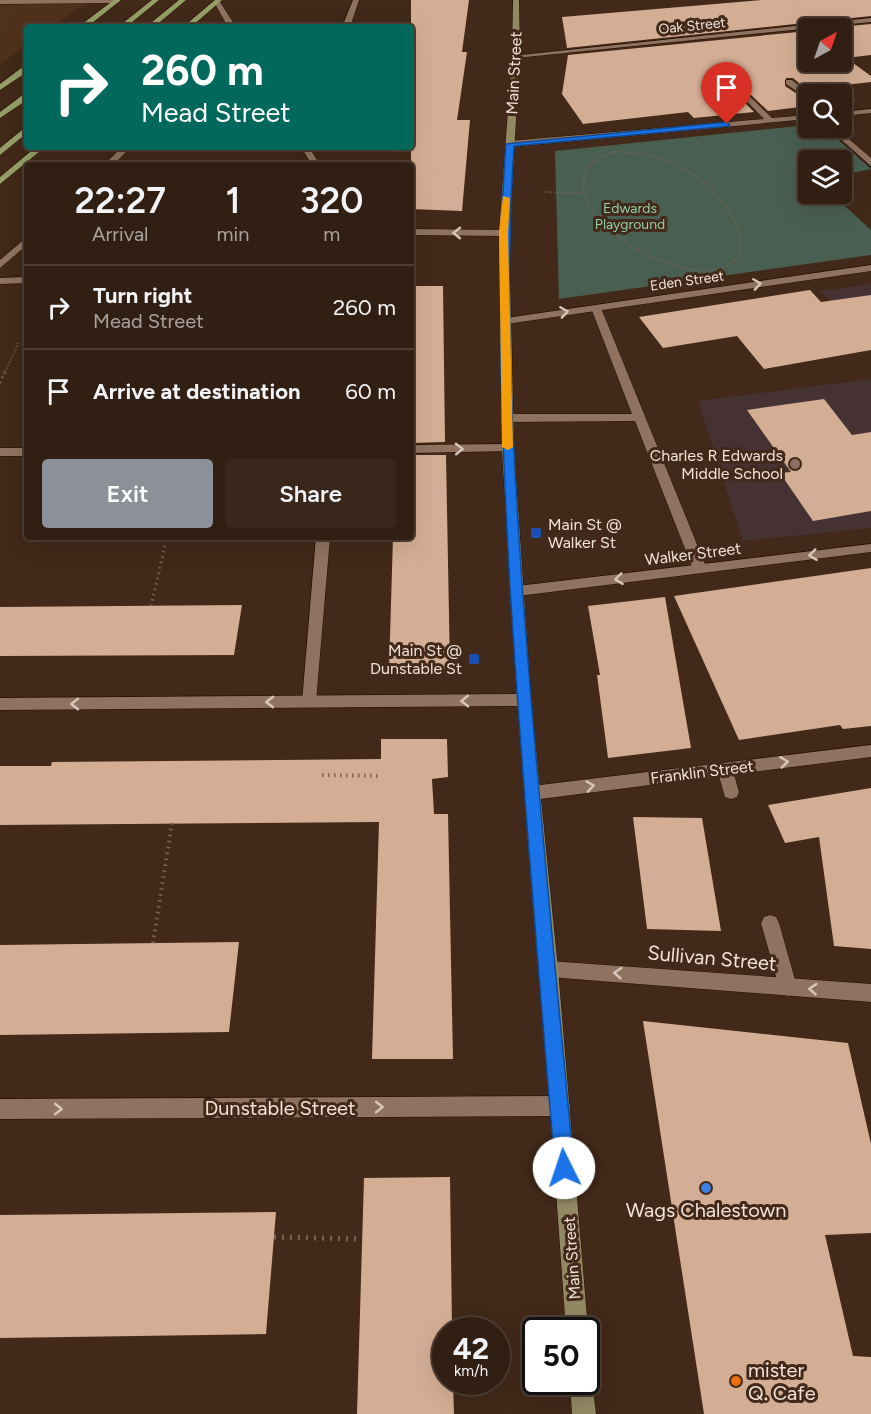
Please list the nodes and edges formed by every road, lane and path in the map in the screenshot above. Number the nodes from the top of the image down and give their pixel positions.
1 (118, 0) edge
2 (156, 0) edge
3 (183, 0) edge
4 (356, 0) edge
5 (516, 0) edge
6 (218, 1) edge
7 (0, 2) edge
8 (871, 20) edge
9 (86, 24) edge
10 (126, 24) edge
11 (154, 24) edge
12 (191, 24) edge
13 (230, 24) edge
14 (347, 24) edge
15 (516, 56) junction
16 (24, 70) edge
17 (730, 80) dead end
18 (789, 82) dead end
19 (0, 88) edge
20 (798, 89) edge
21 (24, 98) edge
22 (871, 111) edge
23 (852, 113) edge
24 (0, 116) edge
25 (798, 118) edge
26 (770, 120) junction
27 (24, 132) edge
28 (843, 138) edge
29 (510, 144) junction
30 (37, 150) edge
31 (125, 150) edge
32 (0, 152) edge
33 (111, 162) edge
34 (871, 163) edge
35 (0, 181) edge
36 (545, 192) dead end
37 (582, 193) junction
38 (414, 232) edge
39 (504, 233) junction
40 (24, 243) edge
41 (0, 265) edge
42 (871, 268) edge
43 (24, 280) edge
44 (0, 281) edge
45 (596, 308) junction
46 (506, 321) junction
47 (19, 342) dead end
48 (0, 383) edge
49 (639, 417) junction
50 (507, 418) junction
51 (508, 448) junction
52 (414, 449) edge
53 (0, 452) edge
54 (24, 452) edge
55 (166, 540) edge
56 (323, 540) edge
57 (871, 548) edge
58 (700, 569) junction
59 (518, 591) junction
60 (151, 606) dead end
61 (524, 700) junction
62 (309, 702) junction
63 (0, 704) edge
64 (871, 751) edge
65 (725, 769) junction
66 (322, 775) dead end
67 (380, 776) dead end
68 (731, 792) dead end
69 (532, 794) junction
70 (172, 823) dead end
71 (770, 923) dead end
72 (153, 943) dead end
73 (549, 969) junction
74 (788, 987) junction
75 (871, 993) edge
76 (560, 1106) junction
77 (0, 1110) edge
78 (274, 1237) dead end
79 (362, 1239) dead end
80 (576, 1317) edge
81 (582, 1395) edge
82 (584, 1414) edge

1 - 7 street
1 - 9 main road
2 - 10 main road
3 - 11 main road
4 - 14 street
5 - 15 main road, Main Street
6 - 12 main road
6 - 13 street
8 - 15 street, Oak Street
15 - 29 main road, Main Street
16 - 19 main road
17 - 26 street
18 - 20 street
21 - 24 main road
22 - 23 street
25 - 26 street
26 - 29 street
27 - 32 main road
28 - 34 street
29 - 39 main road, Main Street
30 - 35 main road
31 - 33 street
36 - 37 path
37 - 37 path
39 -> 38 street
39 - 46 main road, Main Street
40 - 41 street
45 -> 42 street, Eden Street
43 - 44 street
46 -> 45 street, Eden Street
45 - 49 street
46 - 50 main road, Main Street
47 - 48 path
49 - 50 street
49 - 58 street
50 - 51 main road, Main Street
52 -> 51 street
51 - 59 main road, Main Street
53 - 54 street
55 - 60 path
56 - 62 street
57 -> 58 street, Walker Street
58 -> 59 street, Walker Street
59 - 61 main road, Main Street
61 -> 62 street
61 - 69 main road, Main Street
62 -> 63 street
65 -> 64 street, Franklin Street
65 - 68 street
69 -> 65 street, Franklin Street
66 - 67 path
69 - 73 main road, Main Street
70 - 72 path
71 - 74 street
74 -> 73 street, Sullivan Street
73 - 76 main road, Main Street
75 -> 74 street, Sullivan Street
77 -> 76 street, Dunstable Street
76 - 80 main road, Main Street
78 - 79 path
81 - 82 main road

